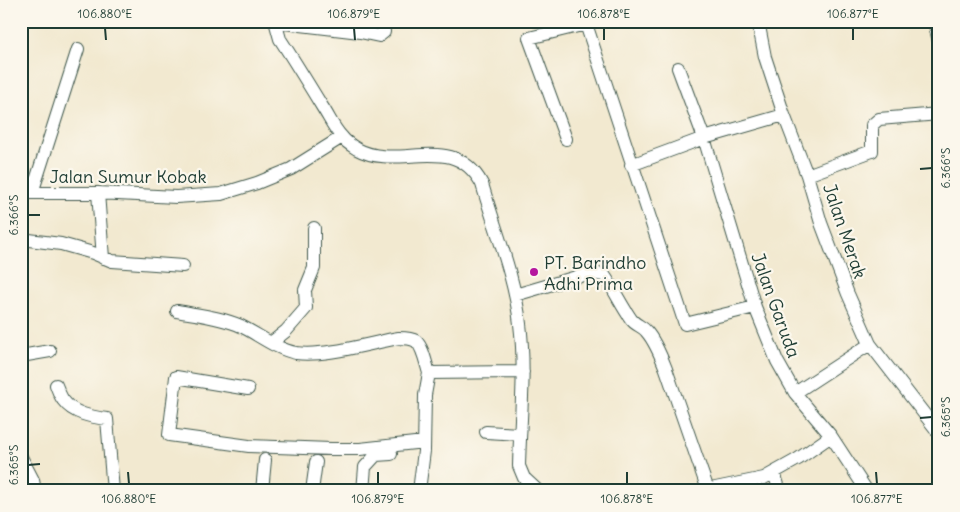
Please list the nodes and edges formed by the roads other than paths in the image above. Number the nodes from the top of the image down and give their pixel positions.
1 (382, 21) edge
2 (758, 21) edge
3 (934, 21) edge
4 (275, 22) edge
5 (939, 42) edge
6 (78, 49) dead end
7 (678, 68) dead end
8 (939, 114) edge
9 (784, 115) junction
10 (342, 137) junction
11 (704, 138) junction
12 (566, 139) dead end
13 (631, 165) junction
14 (807, 175) junction
15 (27, 193) edge
16 (98, 193) junction
17 (314, 228) dead end
18 (21, 239) edge
19 (103, 258) junction
20 (184, 266) dead end
21 (515, 295) junction
22 (754, 307) junction
23 (177, 311) dead end
24 (271, 343) junction
25 (870, 344) junction
26 (50, 350) dead end
27 (21, 356) edge
28 (523, 372) junction
29 (429, 373) junction
30 (56, 385) dead end
31 (248, 389) dead end
32 (795, 393) junction
33 (486, 432) dead end
34 (939, 433) edge
35 (520, 434) junction
36 (830, 436) junction
37 (424, 447) junction
38 (21, 457) edge
39 (265, 460) dead end
40 (316, 462) dead end
41 (774, 474) junction
42 (34, 485) edge
43 (21, 487) edge
44 (704, 490) edge
45 (113, 491) edge
46 (262, 491) edge
47 (312, 491) edge
48 (363, 491) edge
49 (419, 491) edge
50 (538, 491) edge
51 (780, 491) edge
52 (868, 491) edge

1 - 4 street
2 - 9 street, Jalan Merak
3 - 5 street
4 - 10 street
6 - 15 street
7 - 11 street, Jalan Garuda
8 - 14 street
9 - 11 street
9 - 14 street, Jalan Merak
10 - 16 street, Jalan Sumur Kobak
10 - 21 street
11 - 13 street
11 - 22 street, Jalan Garuda
12 - 13 street
13 - 22 street
14 - 25 street, Jalan Merak
15 - 16 street, Jalan Sumur Kobak
16 - 19 street
17 - 24 street
18 - 19 street
19 - 20 street
21 - 28 street
21 - 44 street
22 - 32 street, Jalan Garuda
23 - 24 street
24 - 29 street
25 - 32 street
25 - 34 street, Jalan Merak
26 - 27 street
28 - 29 street
28 - 35 street
29 - 37 street
30 - 45 street
31 - 37 street
32 - 36 street, Jalan Garuda
33 - 35 street
35 - 50 street
36 - 41 street
36 - 52 street, Jalan Garuda
37 - 48 street
37 - 49 street
38 - 42 street
39 - 46 street
40 - 47 street
41 - 44 street
41 - 51 street
42 - 43 street

